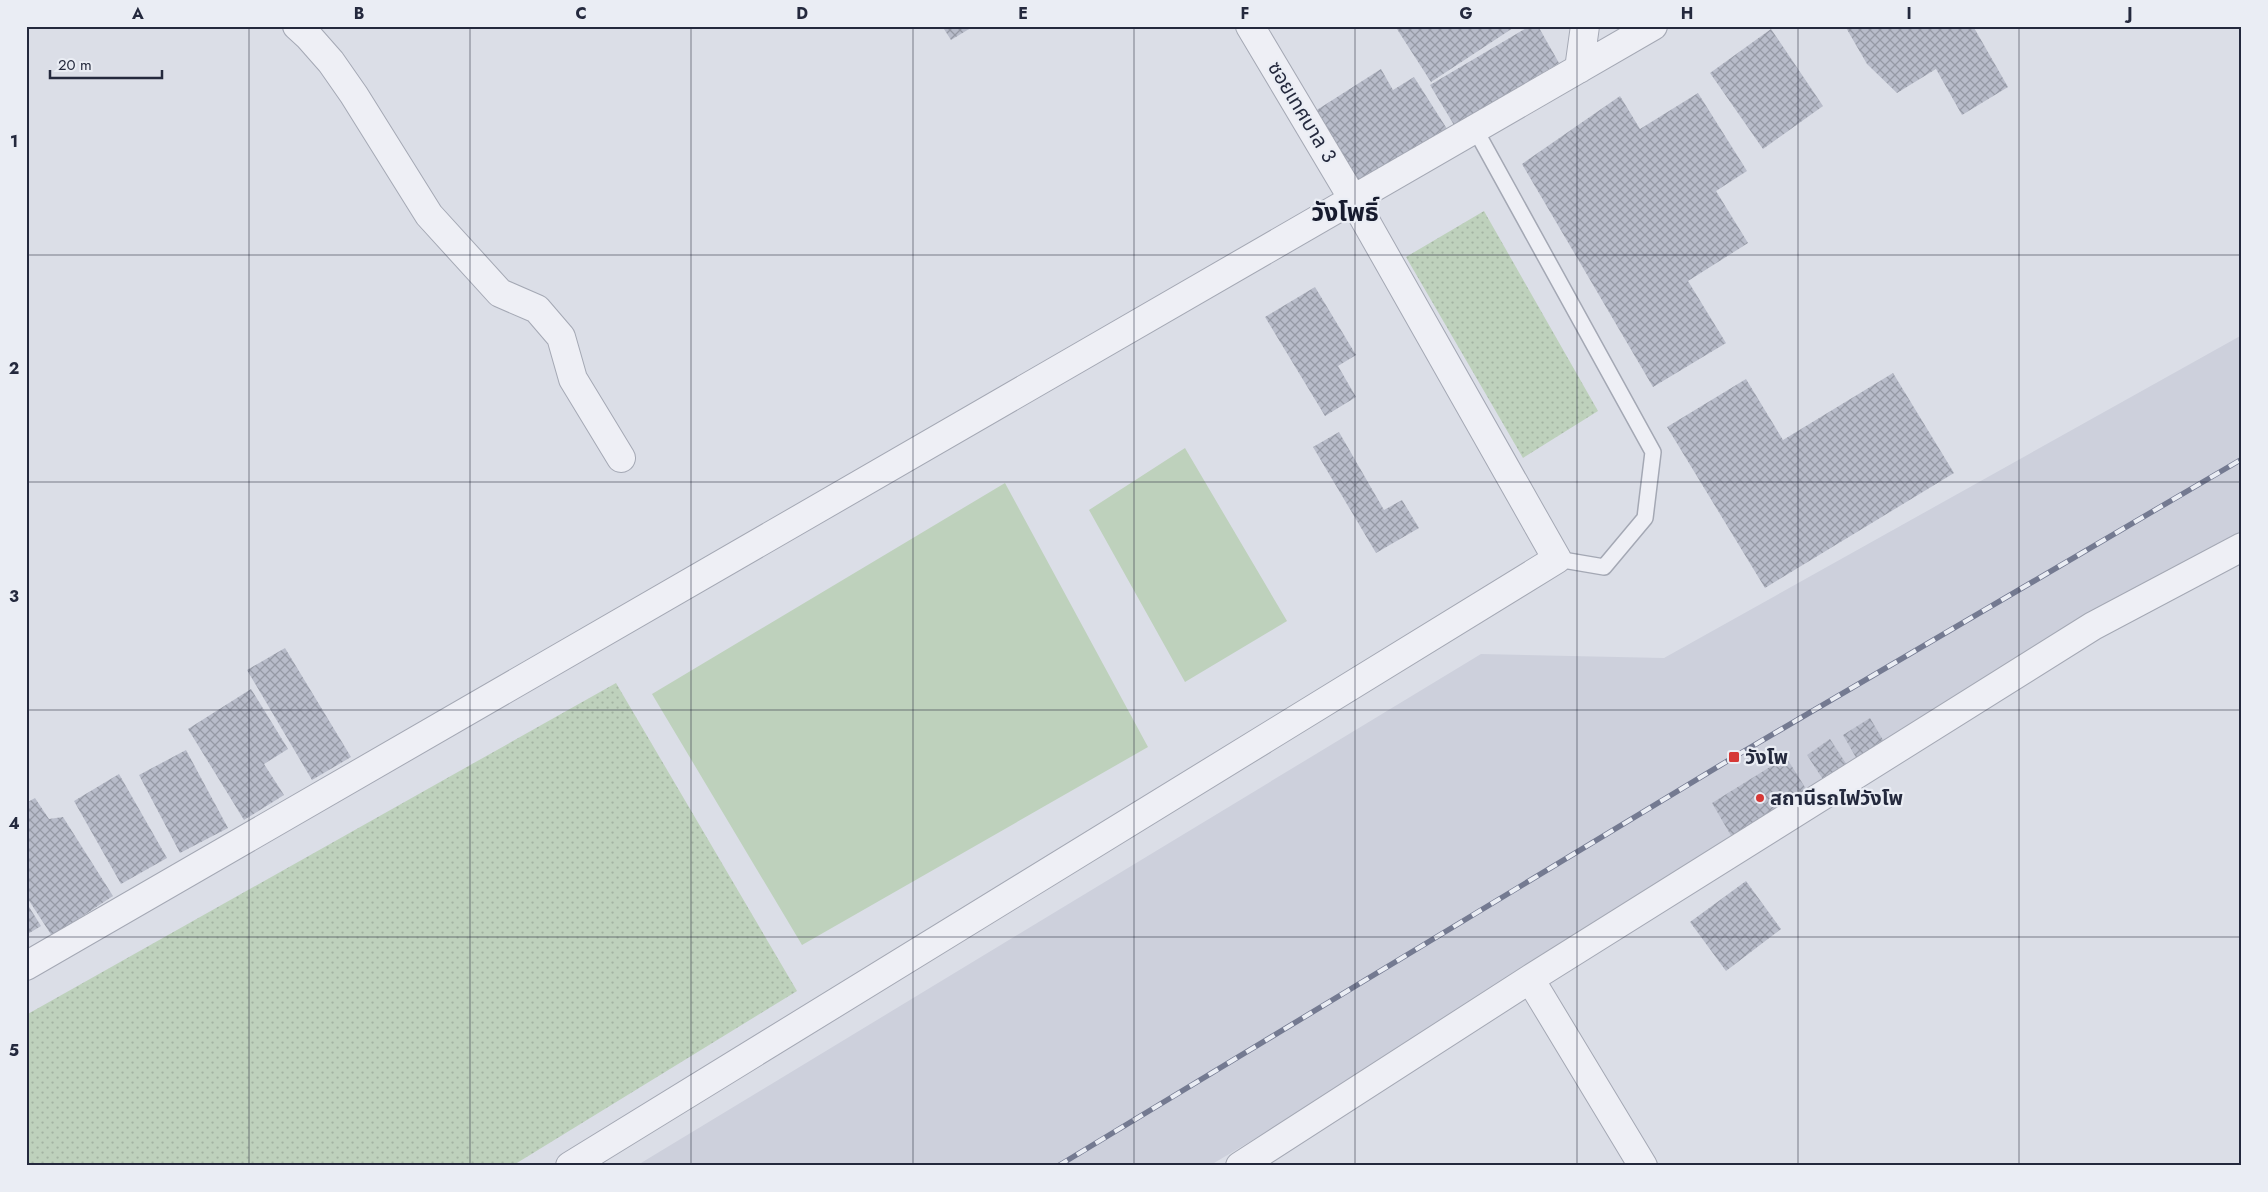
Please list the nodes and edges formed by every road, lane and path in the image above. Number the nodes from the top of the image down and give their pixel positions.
1 (297, 26) edge
2 (1250, 26) edge
3 (1586, 26) edge
4 (1652, 26) edge
5 (1579, 69) junction
6 (1475, 129) junction
7 (1353, 198) junction
8 (621, 458) dead end
9 (2242, 547) edge
10 (1556, 559) junction
11 (26, 966) edge
12 (1530, 979) junction
13 (570, 1166) edge
14 (1240, 1166) edge
15 (1643, 1166) edge

1 - 8 street
2 - 7 street, ซอยเทศบาล 3
3 - 5 street
4 - 5 street
5 - 6 street
6 - 7 street
6 - 10 lane
7 - 10 street, ซอยเทศบาล 3
7 - 11 street
9 - 12 street
10 - 13 street
12 - 14 street
12 - 15 street

